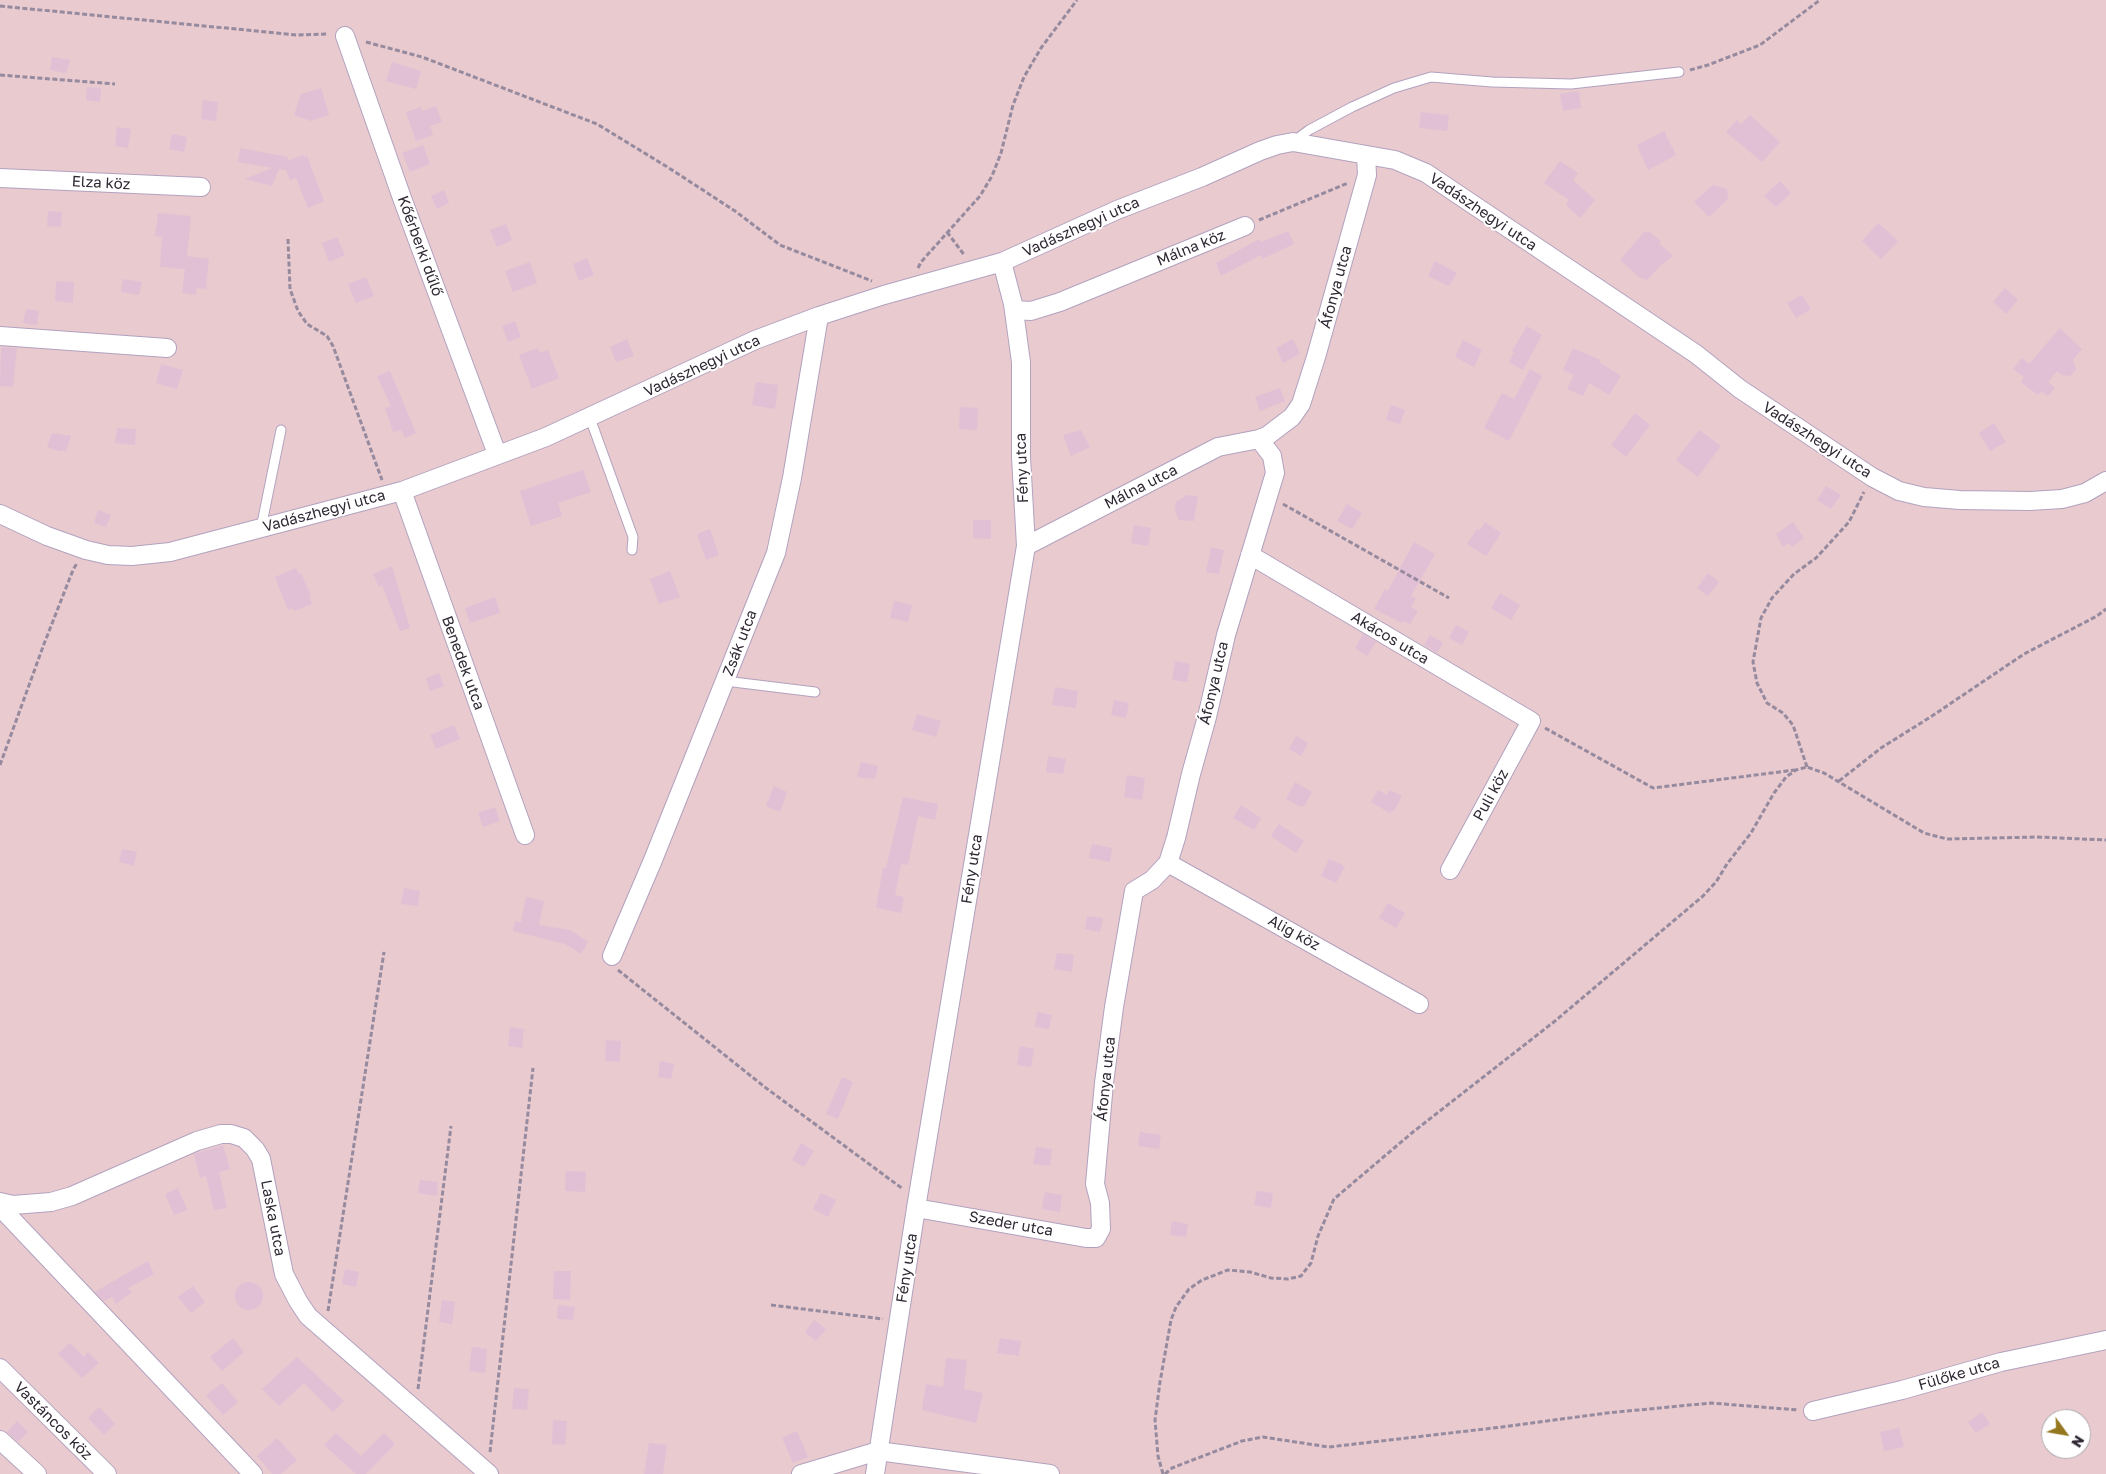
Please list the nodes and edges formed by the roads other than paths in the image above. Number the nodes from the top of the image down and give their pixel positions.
1 (346, 36) road end
2 (1679, 72) road end
3 (1293, 142) junction
4 (1366, 154) junction
5 (0, 178) edge
6 (201, 187) dead end
7 (1245, 226) road end
8 (1002, 262) junction
9 (1014, 310) junction
10 (819, 316) junction
11 (0, 336) edge
12 (168, 348) dead end
13 (590, 418) junction
14 (281, 430) dead end
15 (1259, 439) junction
16 (497, 454) junction
17 (2106, 481) edge
18 (394, 493) junction
19 (0, 514) edge
20 (260, 528) junction
21 (1026, 546) junction
22 (632, 550) dead end
23 (1250, 555) junction
24 (725, 681) junction
25 (815, 692) dead end
26 (1531, 721) joint
27 (525, 835) dead end
28 (1168, 862) junction
29 (1450, 870) dead end
30 (612, 961) road end
31 (1419, 1004) dead end
32 (0, 1202) edge
33 (916, 1203) junction
34 (0, 1207) edge
35 (1101, 1229) joint
36 (2106, 1340) edge
37 (0, 1368) edge
38 (1813, 1411) road end
39 (0, 1440) edge
40 (878, 1451) junction
41 (486, 1471) edge
42 (37, 1474) edge
43 (107, 1474) edge
44 (254, 1474) edge
45 (801, 1474) edge
46 (875, 1474) edge
47 (1050, 1474) edge

1 - 16 street, Kőérberki dűlő
2 - 3 lane
3 - 4 street, Vadászhegyi utca
3 - 8 street, Vadászhegyi utca
4 - 15 street, Áfonya utca
4 - 17 street, Vadászhegyi utca
5 - 6 street, Elza köz
7 - 9 street, Málna köz
8 - 9 street, Fény utca
8 - 10 street, Vadászhegyi utca
9 - 21 street, Fény utca
10 - 13 street, Vadászhegyi utca
10 - 24 street, Zsák utca
11 - 12 street
13 - 16 street, Vadászhegyi utca
13 - 22 lane
14 - 20 lane
15 - 21 street, Málna utca
15 - 23 street, Áfonya utca
16 - 18 street, Vadászhegyi utca
18 - 20 street, Vadászhegyi utca
18 - 27 street, Benedek utca
19 - 20 street, Vadászhegyi utca
21 - 33 street, Fény utca
23 - 26 street, Akácos utca
23 - 28 street, Áfonya utca
24 - 25 lane
24 - 30 street, Zsák utca
26 - 29 street, Puli köz
28 - 31 street, Alig köz
28 - 35 street, Áfonya utca
32 - 41 street, Laska utca
33 - 35 street, Szeder utca
33 - 40 street, Fény utca
34 - 44 street
36 - 38 street, Fülőke utca
37 - 43 street, Vastáncos köz
39 - 42 street
40 - 45 street
40 - 46 street, Fény utca
40 - 47 street

